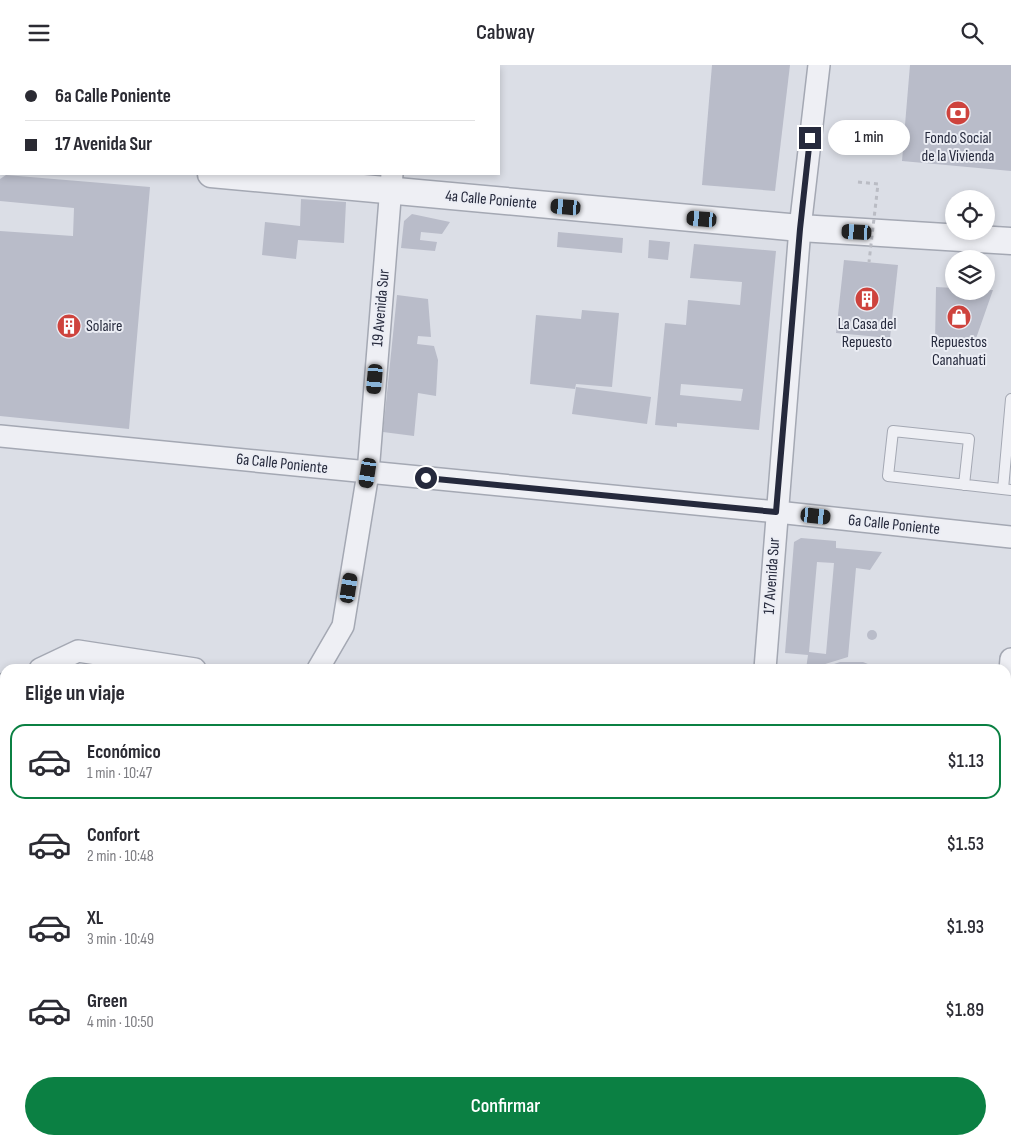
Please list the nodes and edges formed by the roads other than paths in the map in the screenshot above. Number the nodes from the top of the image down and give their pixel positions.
1 (819, 65) edge
2 (234, 175) edge
3 (391, 182) edge
4 (800, 229) junction
5 (1011, 241) edge
6 (1011, 399) edge
7 (0, 436) edge
8 (368, 473) junction
9 (964, 485) junction
10 (1007, 489) edge
11 (776, 512) junction
12 (1011, 537) edge
13 (51, 664) edge
14 (162, 664) edge
15 (321, 664) edge
16 (765, 664) edge

1 - 4 street, 17 Avenida Sur
2 - 3 street, 4a Calle Poniente
3 - 4 street, 4a Calle Poniente
3 - 8 street, 19 Avenida Sur
4 - 5 street, 4a Calle Poniente
4 - 11 street, 17 Avenida Sur
6 - 10 lane
7 - 8 street, 6a Calle Poniente
8 - 11 street, 6a Calle Poniente
8 - 15 street, 19 Avenida Sur
9 - 9 lane
9 - 10 lane
11 - 12 street, 6a Calle Poniente
11 - 16 street, 17 Avenida Sur
13 - 14 street

